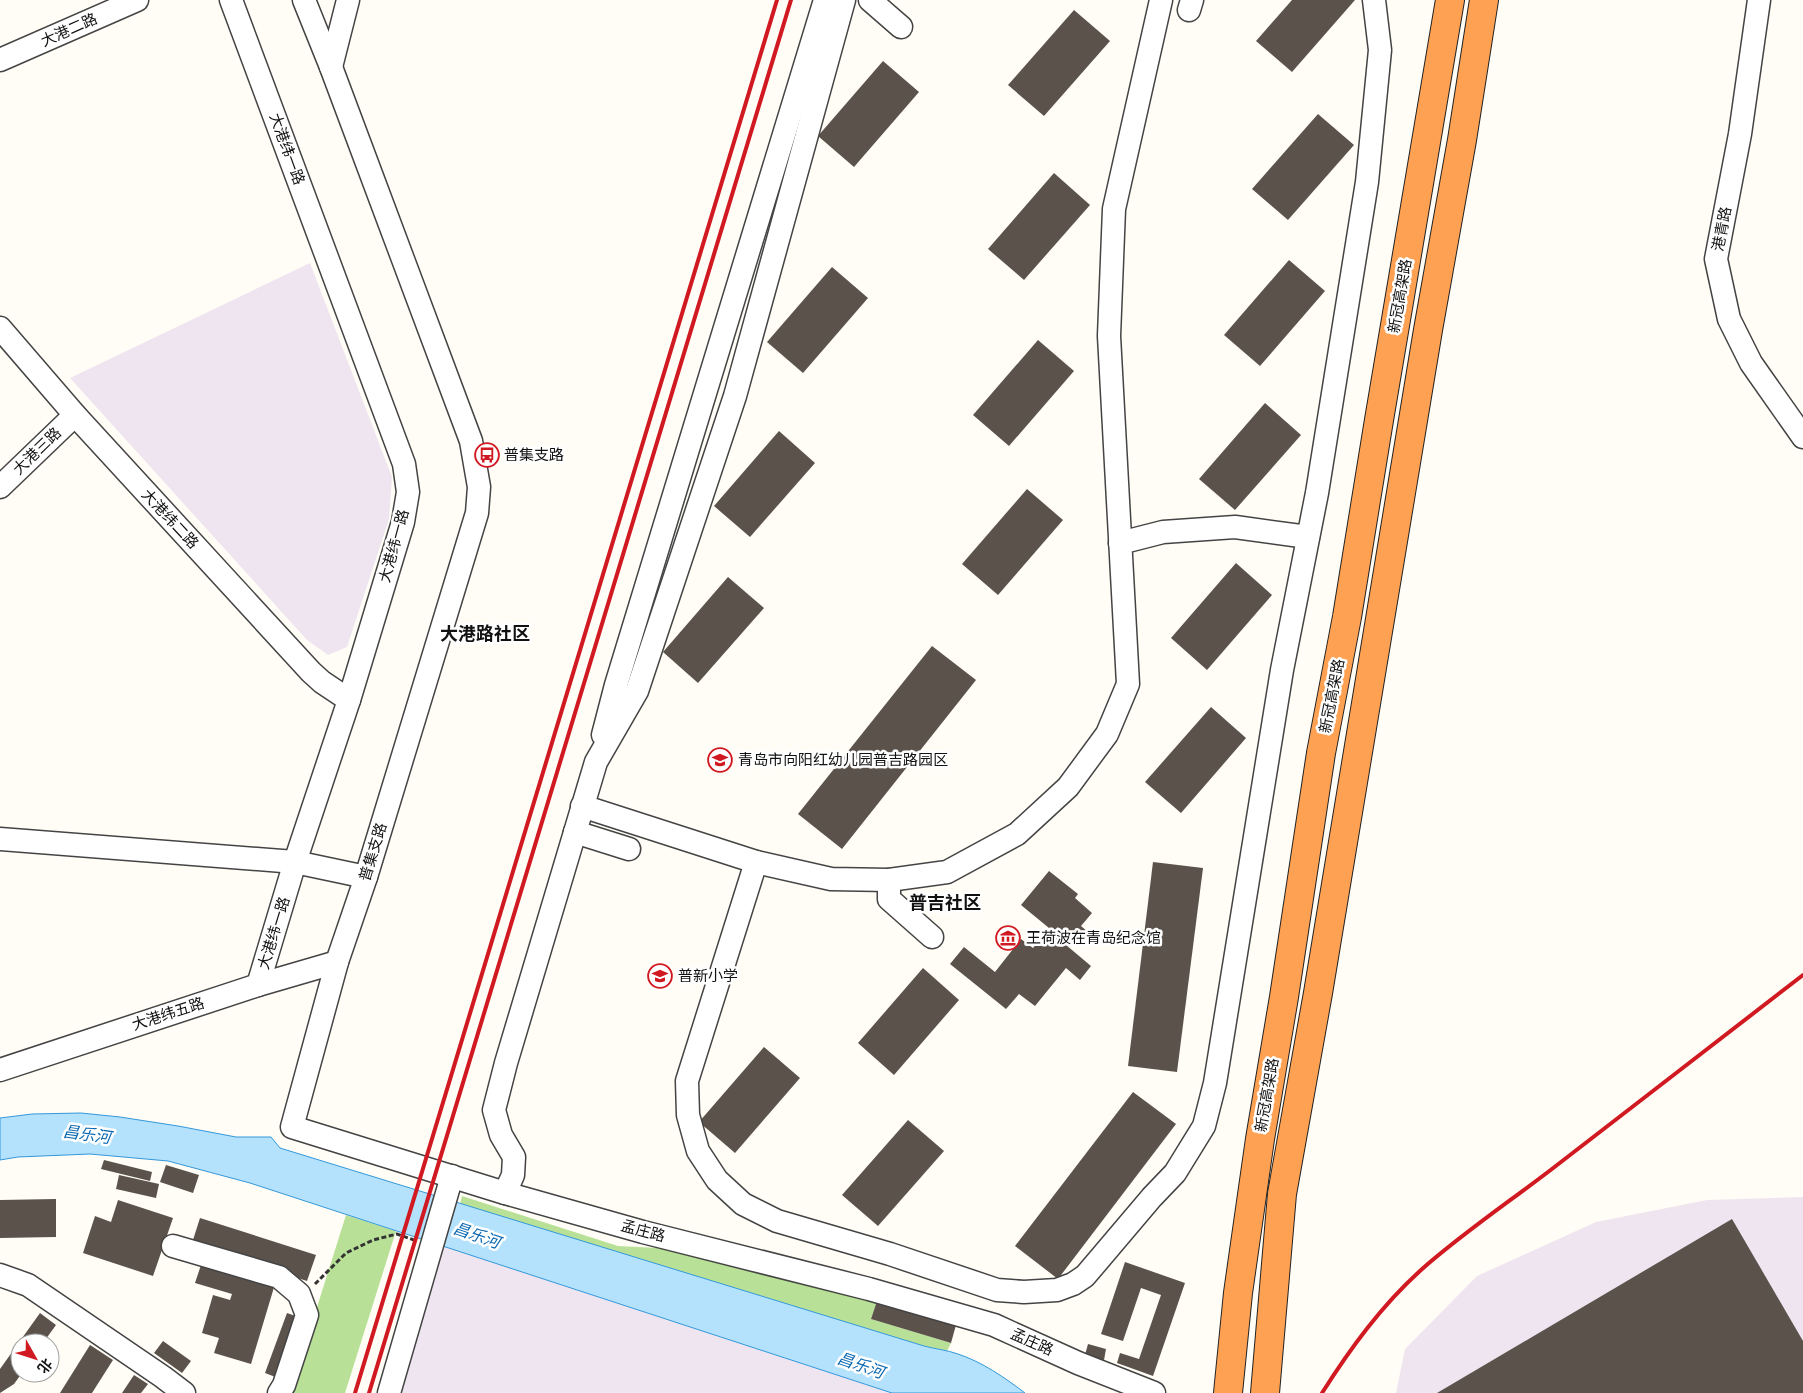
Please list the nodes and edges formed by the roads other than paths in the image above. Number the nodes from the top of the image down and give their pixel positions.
1 (138, 0) edge
2 (231, 0) edge
3 (304, 0) edge
4 (348, 0) edge
5 (825, 0) edge
6 (844, 0) edge
7 (870, 0) edge
8 (1161, 0) edge
9 (1374, 0) edge
10 (1450, 0) edge
11 (1484, 0) edge
12 (1759, 0) edge
13 (901, 27) dead end
14 (0, 60) edge
15 (332, 67) junction
16 (0, 328) edge
17 (75, 415) junction
18 (1803, 437) edge
19 (0, 487) edge
20 (1308, 537) junction
21 (1120, 544) junction
22 (349, 700) junction
23 (596, 762) junction
24 (582, 806) junction
25 (575, 832) junction
26 (0, 839) edge
27 (629, 849) dead end
28 (295, 862) junction
29 (756, 862) junction
30 (366, 877) junction
31 (890, 880) junction
32 (932, 937) dead end
33 (337, 962) junction
34 (258, 985) junction
35 (0, 1070) edge
36 (452, 1176) junction
37 (505, 1193) junction
38 (173, 1246) dead end
39 (0, 1274) edge
40 (184, 1393) edge
41 (279, 1393) edge
42 (389, 1393) edge
43 (1154, 1393) edge
44 (1228, 1393) edge
45 (1265, 1393) edge

1 - 14 street, 大港二路
2 - 22 street, 大港纬一路
3 - 15 street
4 - 15 street
5 - 23 street
6 - 23 street
7 - 13 street
8 - 21 street
9 - 20 street
10 - 44 highway, 新冠高架路
11 - 45 highway
12 - 18 street, 港青路
15 - 30 street, 普集支路
16 - 17 street, 大港纬二路
17 - 19 street, 大港三路
17 - 22 street, 大港纬二路
20 - 21 street
20 - 29 street
21 - 31 street
22 - 28 street, 大港纬一路
23 - 24 street
24 - 25 street
24 - 29 street
25 - 27 street
25 - 37 street
26 - 28 street
28 - 30 street
28 - 34 street, 大港纬一路
29 - 31 street
30 - 33 street, 普集支路
31 - 32 street
33 - 34 street, 大港纬五路
33 - 36 street, 孟庄路
34 - 35 street, 大港纬五路
36 - 37 street, 孟庄路
36 - 42 street
37 - 43 street, 孟庄路
38 - 41 street
39 - 40 street

